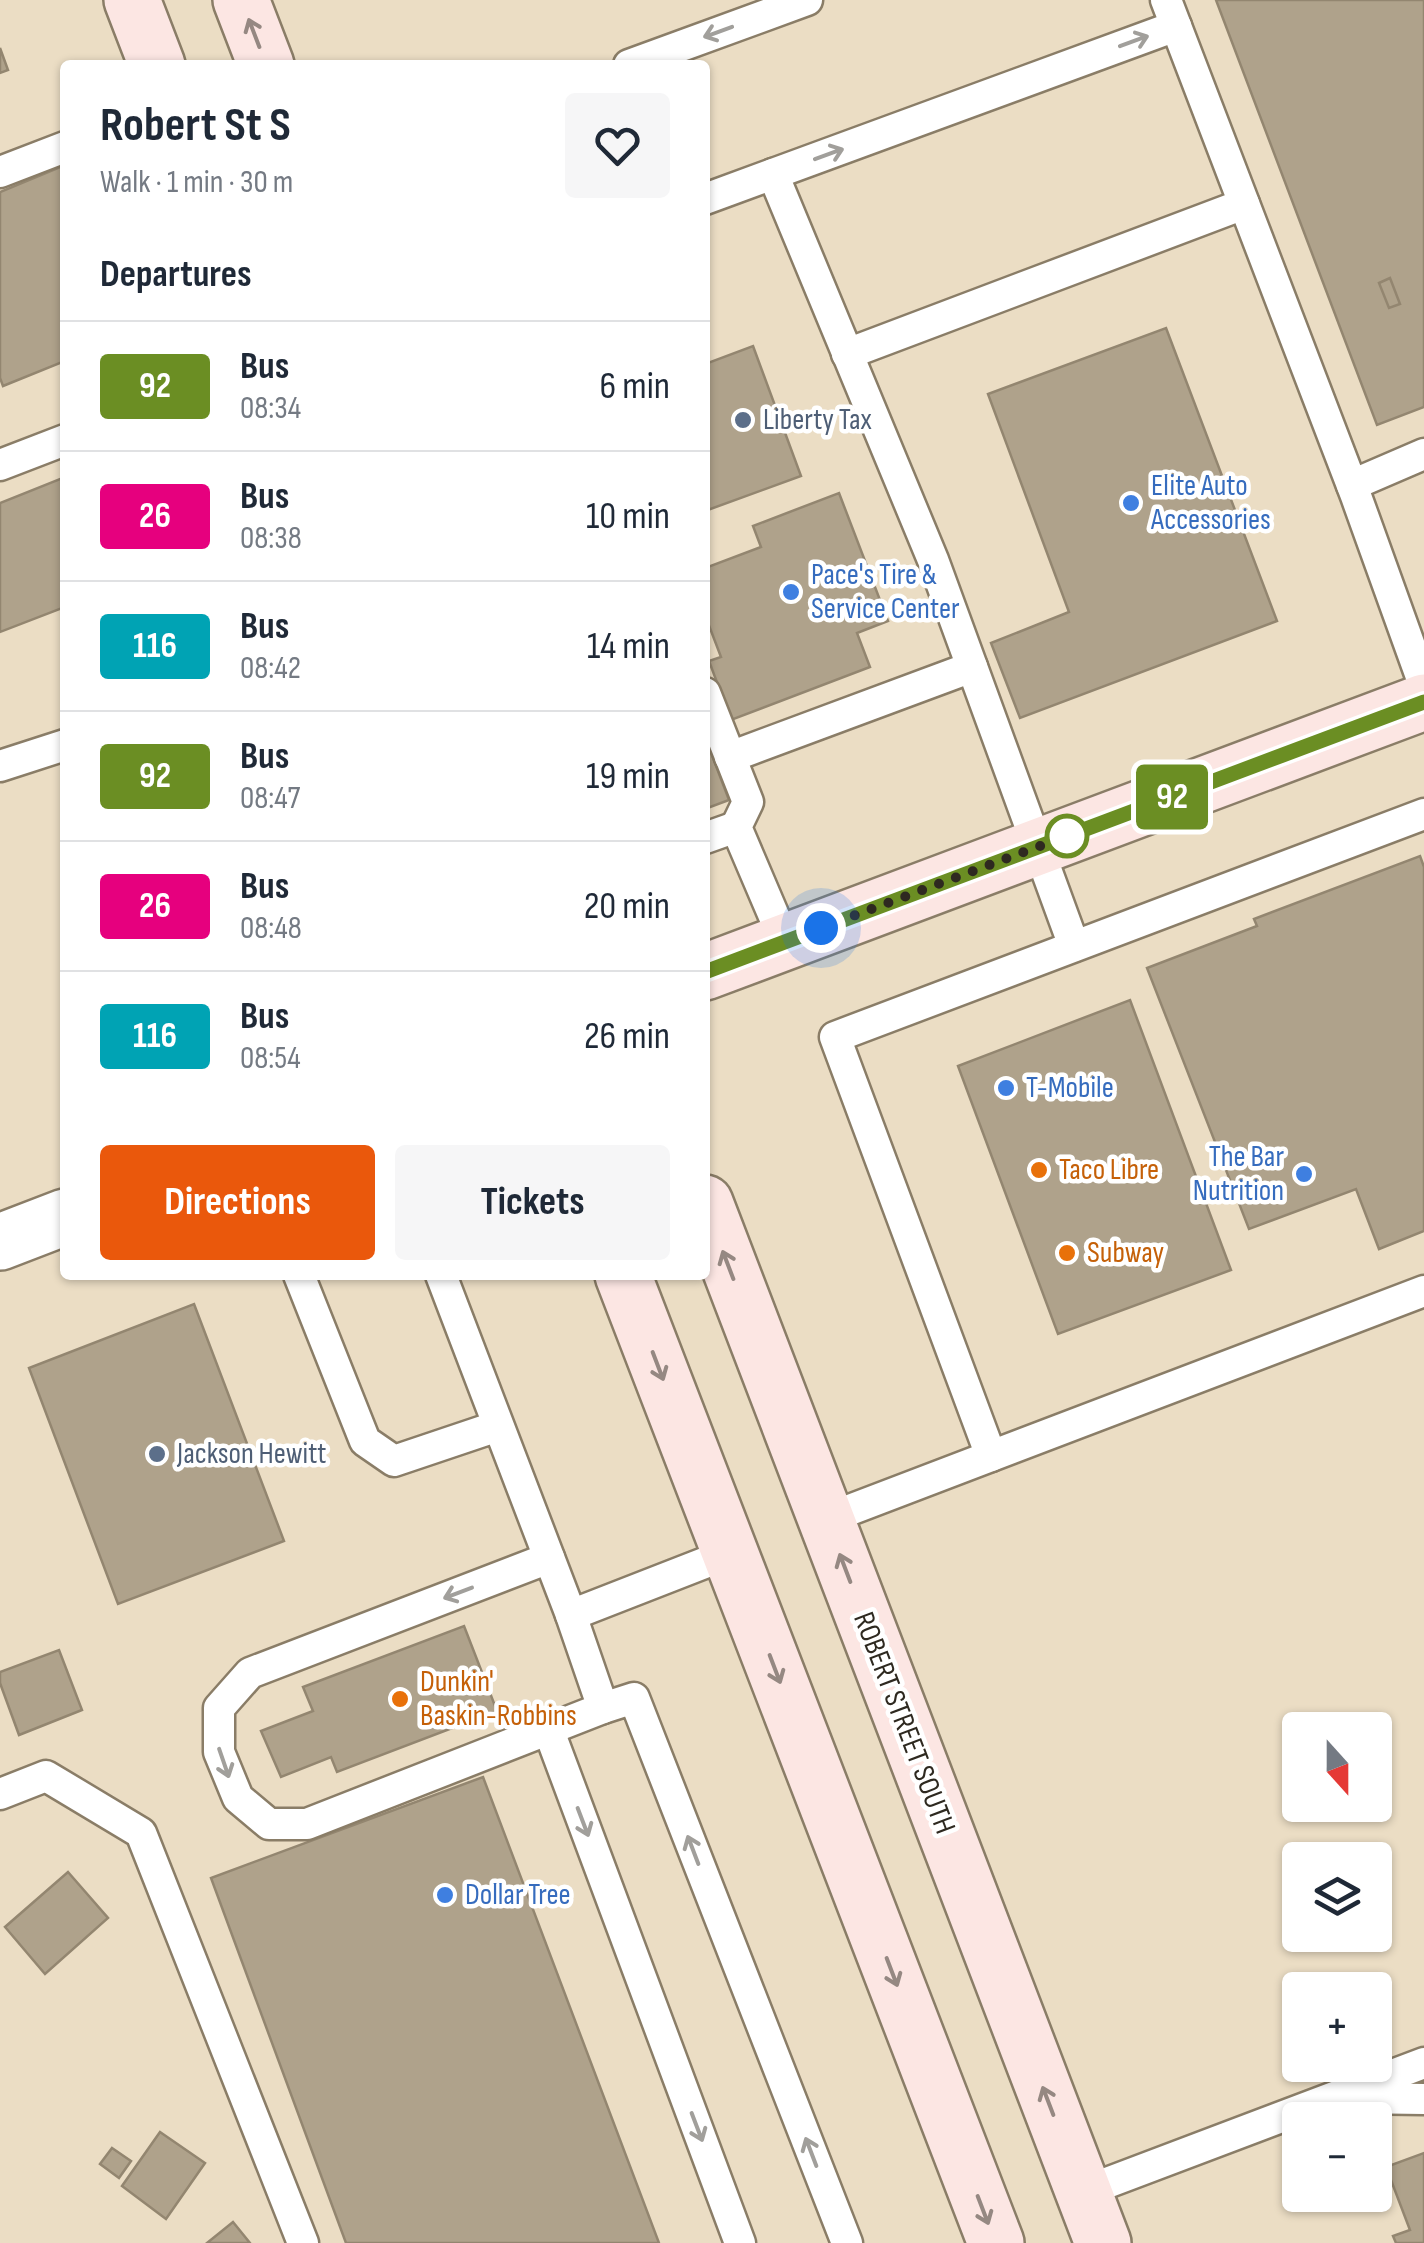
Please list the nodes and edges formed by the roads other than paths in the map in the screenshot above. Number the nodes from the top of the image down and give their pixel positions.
1 (132, 0) edge
2 (241, 0) edge
3 (807, 0) edge
4 (1171, 13) edge
5 (155, 60) edge
6 (264, 60) edge
7 (643, 60) edge
8 (60, 149) edge
9 (0, 172) edge
10 (773, 174) junction
11 (710, 197) edge
12 (1244, 204) junction
13 (847, 354) junction
14 (60, 442) edge
15 (1424, 454) edge
16 (0, 465) edge
17 (1352, 486) junction
18 (972, 667) junction
19 (1424, 685) edge
20 (1424, 702) edge
21 (710, 706) edge
22 (60, 747) edge
23 (730, 756) junction
24 (0, 766) edge
25 (1424, 814) edge
26 (736, 828) junction
27 (710, 836) edge
28 (1037, 847) junction
29 (785, 942) junction
30 (1074, 946) junction
31 (710, 970) edge
32 (710, 1216) edge
33 (60, 1219) edge
34 (0, 1242) edge
35 (302, 1280) edge
36 (443, 1280) edge
37 (625, 1280) edge
38 (1424, 1290) edge
39 (498, 1426) junction
40 (991, 1456) junction
41 (826, 1519) junction
42 (730, 1552) junction
43 (548, 1558) junction
44 (570, 1615) junction
45 (603, 1708) junction
46 (548, 1731) junction
47 (0, 1794) edge
48 (1424, 2063) edge
49 (1334, 2098) junction
50 (1424, 2099) edge
51 (1083, 2192) junction
52 (303, 2243) edge
53 (740, 2243) edge
54 (847, 2243) edge
55 (996, 2243) edge
56 (1103, 2243) edge

1 - 5 main road
6 -> 2 main road
3 -> 7 lane
10 -> 4 lane
4 - 12 lane
8 - 9 lane
10 - 11 lane
10 - 13 lane
12 - 13 lane
12 - 17 lane
13 - 18 lane
14 - 16 lane
15 - 17 lane
17 - 19 lane
18 - 23 lane
18 - 28 lane
20 - 28 main road
21 - 23 lane
22 - 24 lane
23 - 26 lane
25 - 30 lane
26 - 27 lane
26 - 29 lane
28 - 29 main road
28 - 30 lane
29 - 31 main road
30 - 40 lane
41 -> 32 main road, ROBERT STREET SOUTH
33 - 34 street
35 - 39 lane
36 - 39 lane
37 -> 42 main road
38 - 40 lane
39 - 43 lane
40 - 41 lane
51 -> 41 main road, ROBERT STREET SOUTH
42 - 44 lane
42 -> 55 main road
43 - 44 lane
43 -> 46 lane
44 - 45 lane
45 - 46 lane
54 -> 45 lane
46 -> 53 lane
47 - 52 lane
48 - 49 lane
49 - 50 lane
49 - 51 lane
51 - 56 main road, ROBERT STREET SOUTH

